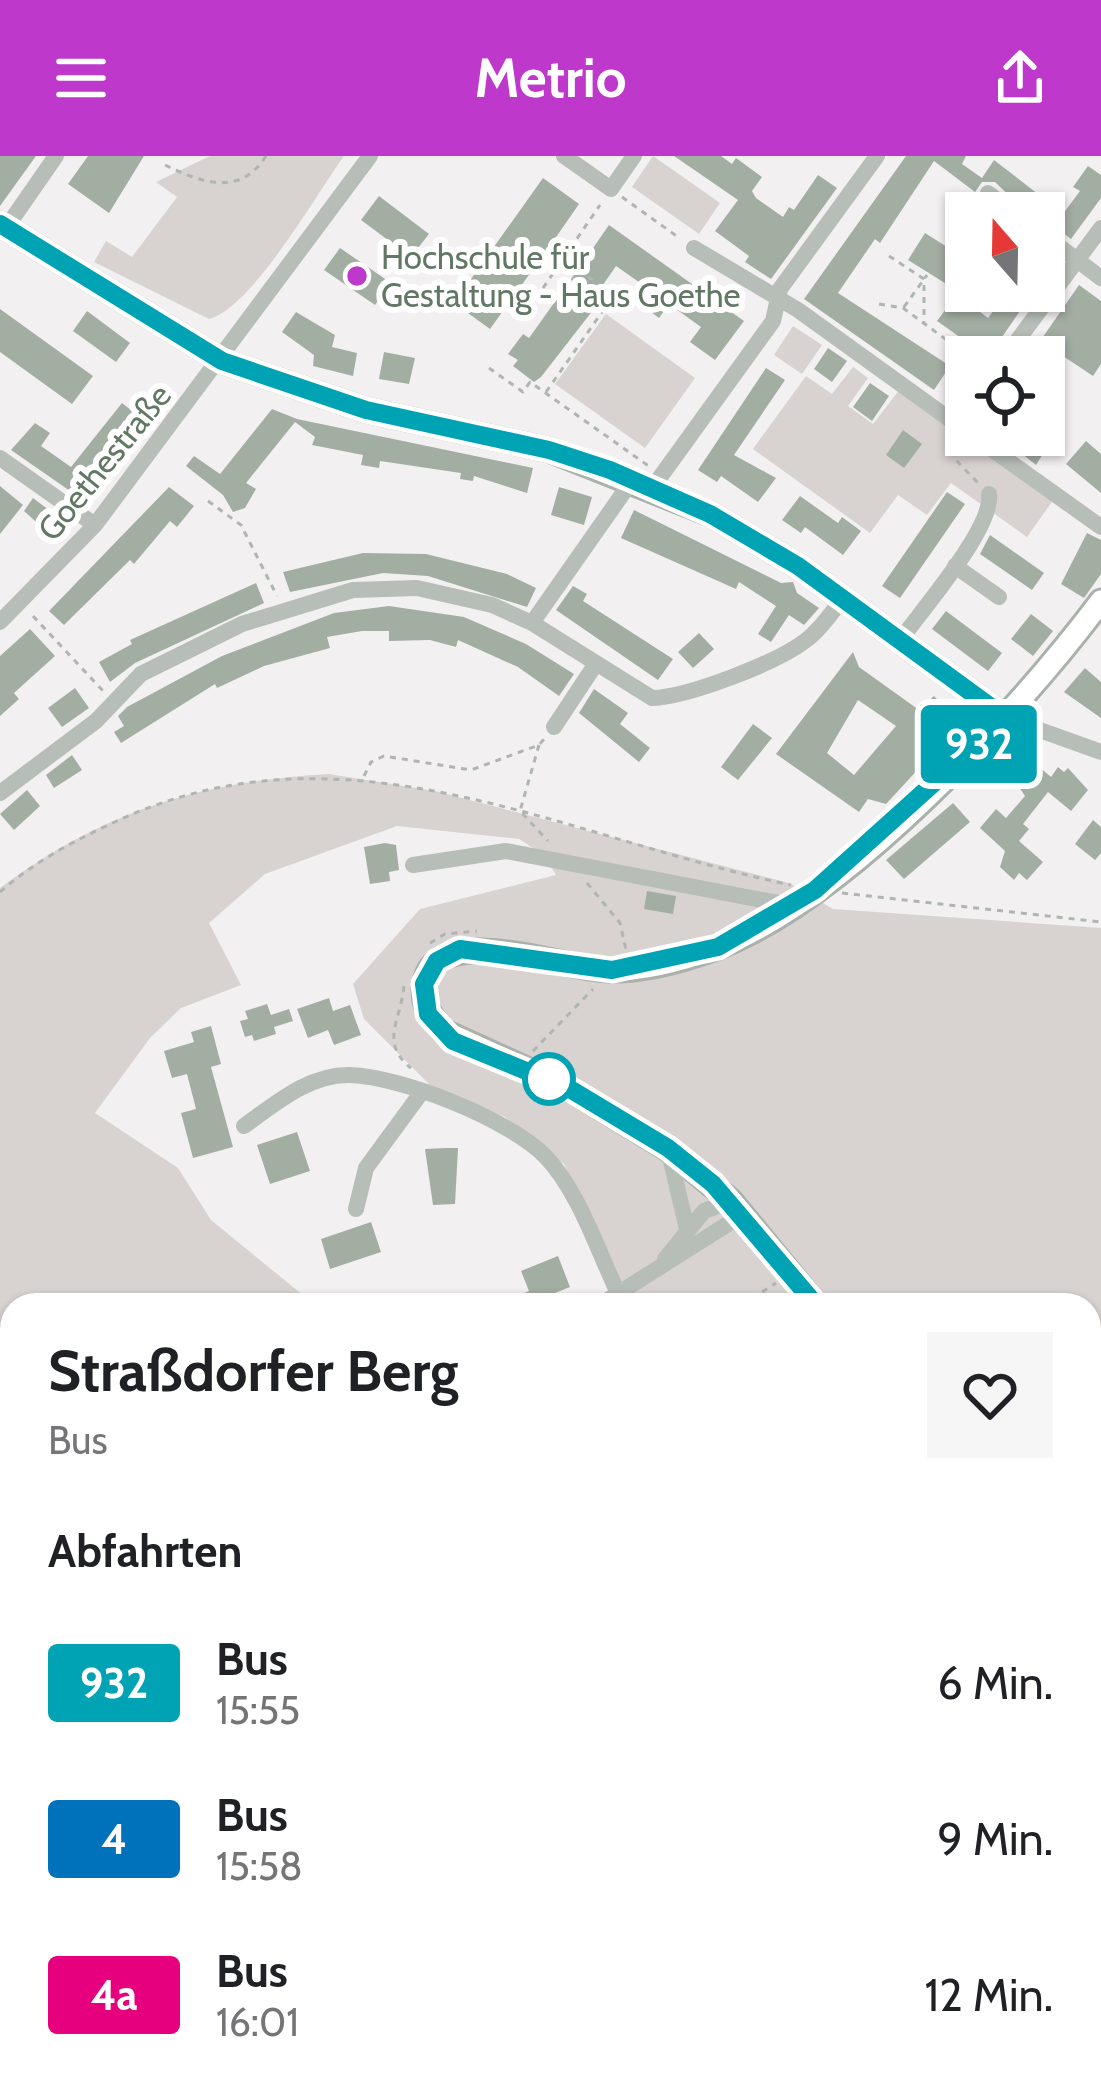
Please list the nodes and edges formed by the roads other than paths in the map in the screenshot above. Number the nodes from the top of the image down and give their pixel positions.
1 (56, 156) edge
2 (370, 156) edge
3 (564, 156) edge
4 (634, 156) edge
5 (877, 156) edge
6 (3, 226) edge
7 (1101, 228) edge
8 (694, 248) road end
9 (1065, 251) edge
10 (1077, 260) junction
11 (1101, 278) edge
12 (777, 300) junction
13 (1021, 336) edge
14 (222, 361) junction
15 (945, 411) edge
16 (1008, 456) edge
17 (0, 458) edge
18 (649, 480) junction
19 (989, 494) road end
20 (95, 525) junction
21 (1101, 526) edge
22 (955, 566) junction
23 (999, 597) dead end
24 (844, 598) junction
25 (1101, 601) edge
26 (0, 622) edge
27 (532, 623) junction
28 (901, 639) junction
29 (596, 665) junction
30 (1006, 718) junction
31 (554, 727) road end
32 (1101, 752) edge
33 (0, 793) edge
34 (412, 865) dead end
35 (794, 906) junction
36 (421, 1093) junction
37 (244, 1126) dead end
38 (668, 1148) junction
39 (736, 1208) junction
40 (356, 1209) dead end
41 (687, 1229) junction
42 (661, 1265) junction
43 (618, 1293) edge
44 (622, 1293) edge
45 (805, 1293) edge

1 - 6 street
2 - 14 street, Goethestraße
3 - 4 street
5 - 12 street
6 - 14 main road
7 - 10 street
8 - 12 street
9 - 10 street
10 - 11 street
10 - 13 street
12 - 15 street
12 - 18 street
14 - 18 main road
14 - 20 street, Goethestraße
16 - 21 street
17 - 20 street
18 - 24 main road
18 - 27 street
19 - 22 street
20 - 26 street, Goethestraße
22 - 23 street
22 - 28 street
24 - 28 main road
24 - 29 street
25 - 30 main road
27 - 29 street
27 - 33 street
28 - 30 main road
29 - 31 street
30 - 32 street
30 - 35 main road
34 - 35 street
35 - 38 main road
36 - 37 street
36 - 40 street
36 - 43 street
38 - 39 main road
38 - 41 street
39 - 41 street
39 - 42 street
39 - 45 main road
41 - 42 street
42 - 44 street

